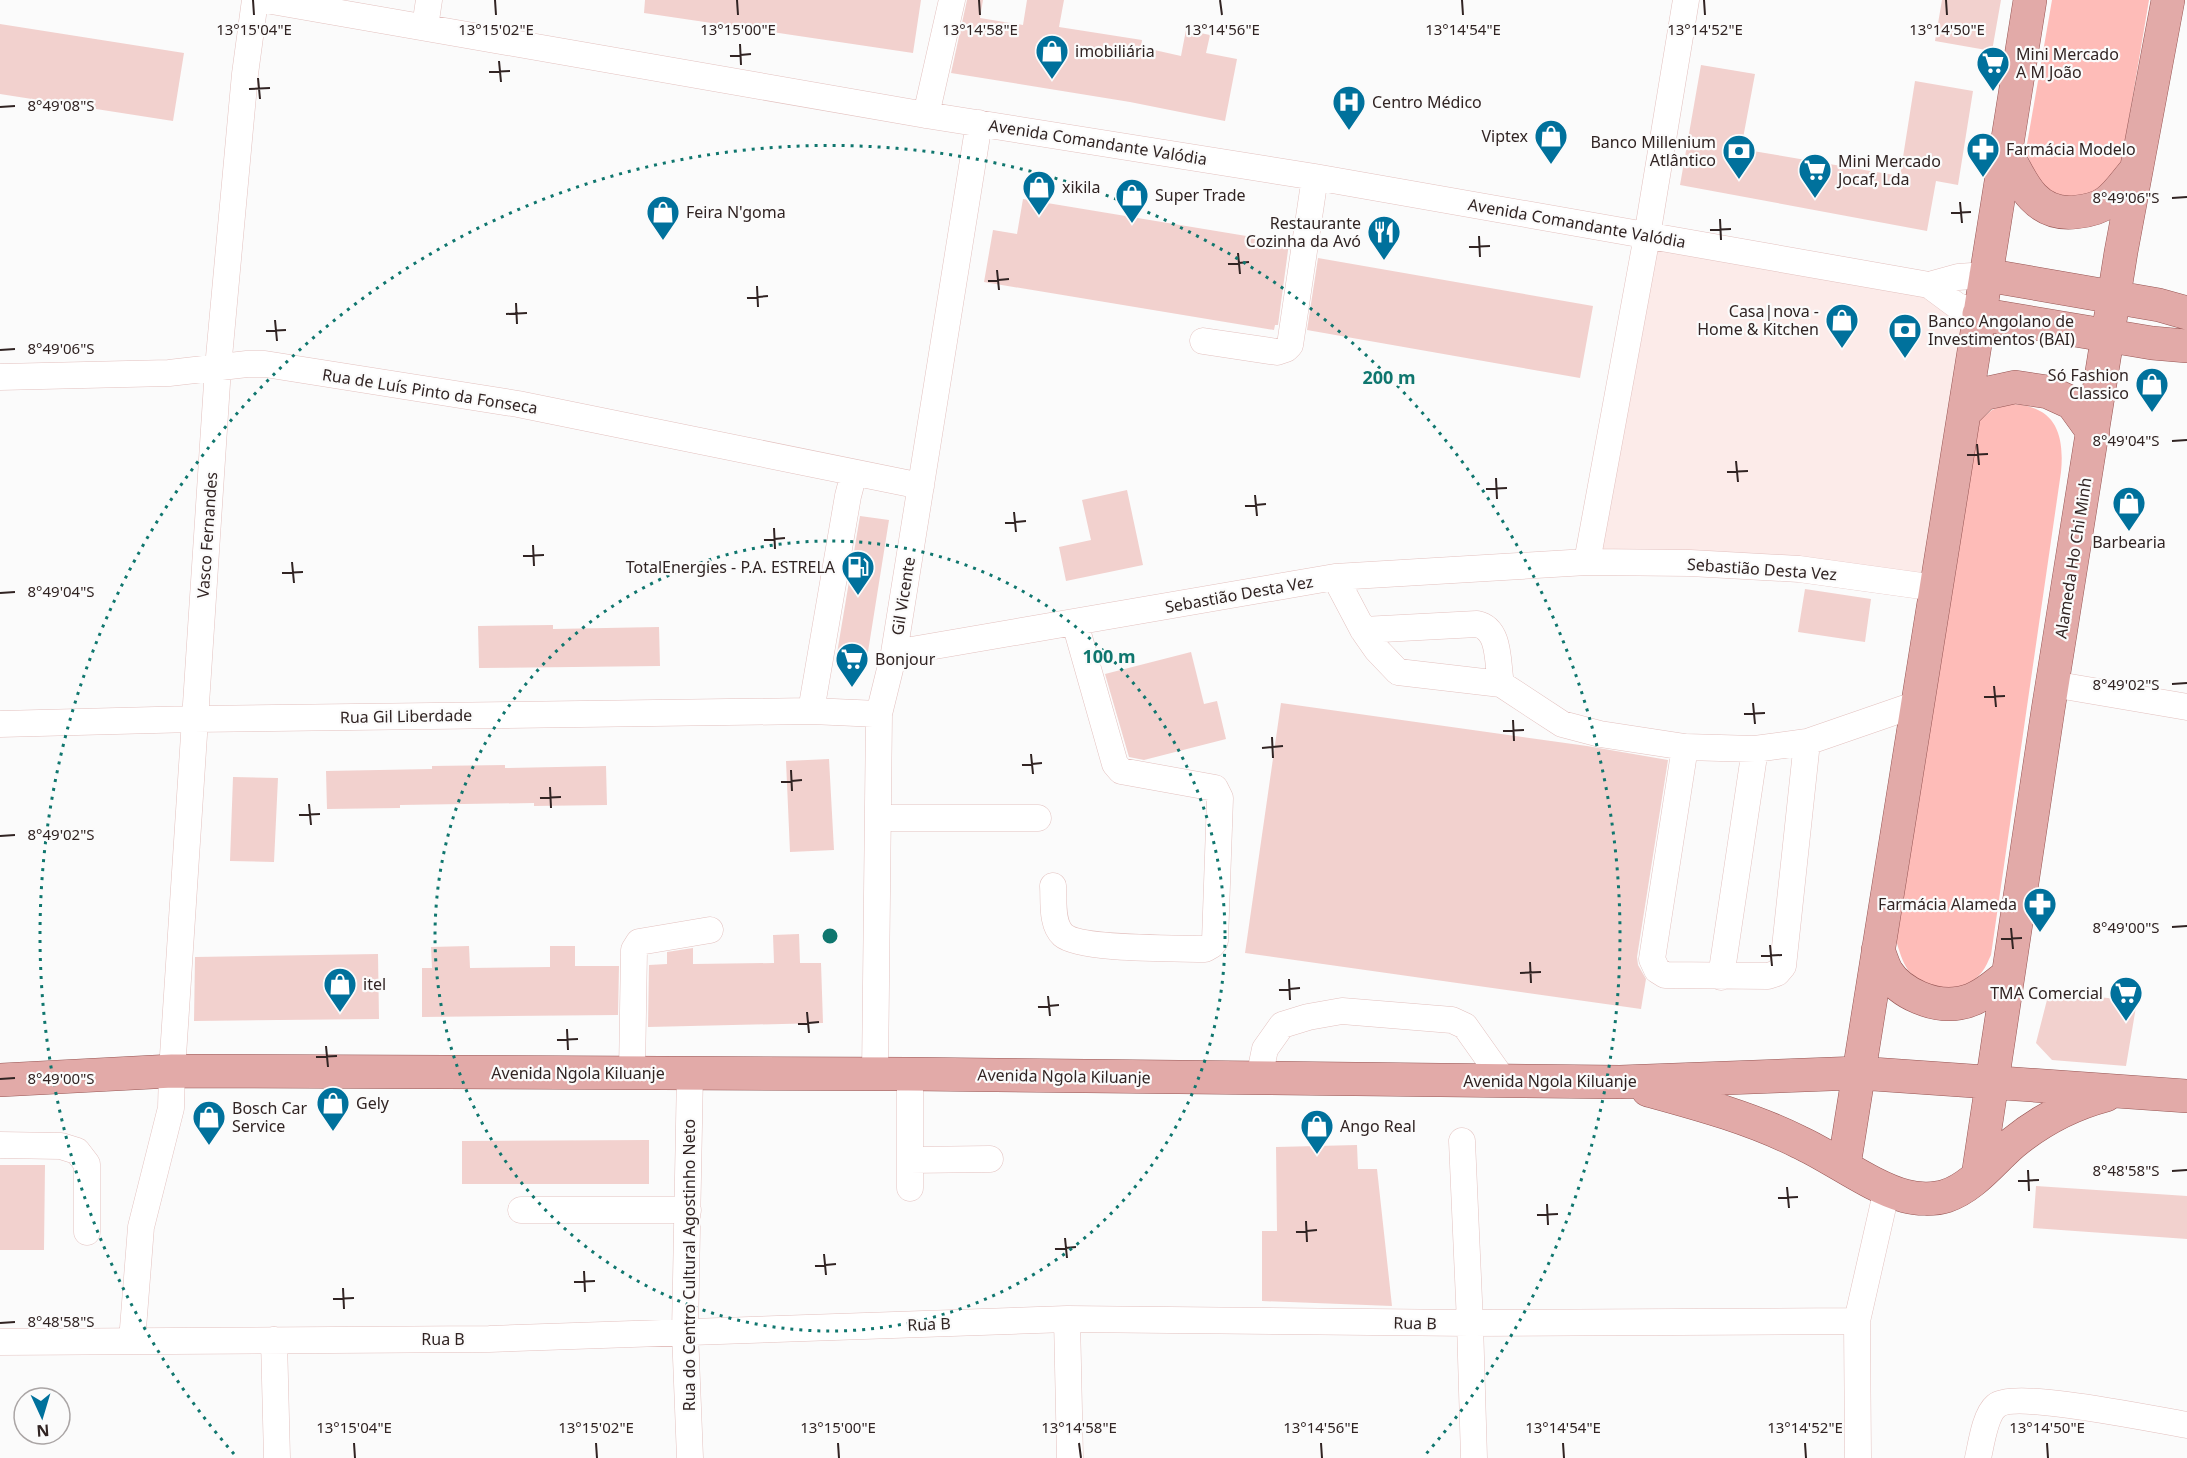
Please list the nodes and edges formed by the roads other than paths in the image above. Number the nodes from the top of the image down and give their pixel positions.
1 (255, 0) edge
2 (266, 0) edge
3 (429, 0) edge
4 (952, 0) edge
5 (1686, 0) edge
6 (2030, 0) edge
7 (2168, 0) edge
8 (425, 27) junction
9 (926, 115) junction
10 (980, 123) junction
11 (2006, 151) junction
12 (2135, 171) junction
13 (1315, 177) junction
14 (1647, 236) junction
15 (1986, 275) junction
16 (1929, 285) junction
17 (2114, 296) junction
18 (2187, 313) edge
19 (1979, 314) junction
20 (2108, 336) junction
21 (1203, 341) dead end
22 (2187, 346) edge
23 (218, 368) junction
24 (0, 377) edge
25 (1965, 412) junction
26 (2093, 432) junction
27 (854, 473) junction
28 (921, 486) junction
29 (1587, 562) junction
30 (1335, 577) junction
31 (1936, 588) junction
32 (1075, 623) junction
33 (1363, 630) junction
34 (894, 653) junction
35 (1501, 684) junction
36 (2052, 684) junction
37 (1917, 704) junction
38 (2187, 707) edge
39 (811, 711) junction
40 (879, 714) junction
41 (194, 718) junction
42 (0, 724) edge
43 (1808, 742) junction
44 (1684, 747) junction
45 (1755, 749) junction
46 (878, 818) junction
47 (1038, 818) dead end
48 (1053, 886) dead end
49 (710, 930) dead end
50 (1878, 950) junction
51 (2008, 975) junction
52 (1721, 977) junction
53 (172, 1071) junction
54 (632, 1073) junction
55 (690, 1073) junction
56 (1858, 1073) junction
57 (875, 1074) junction
58 (910, 1074) junction
59 (1259, 1078) junction
60 (0, 1080) edge
61 (1504, 1081) junction
62 (1620, 1082) junction
63 (1993, 1082) junction
64 (2127, 1090) junction
65 (2187, 1095) edge
66 (1462, 1141) dead end
67 (0, 1145) edge
68 (990, 1159) dead end
69 (910, 1160) junction
70 (1845, 1167) junction
71 (1977, 1176) junction
72 (910, 1188) dead end
73 (1887, 1189) junction
74 (521, 1210) dead end
75 (688, 1210) junction
76 (87, 1232) dead end
77 (1067, 1319) junction
78 (1857, 1321) junction
79 (1470, 1323) junction
80 (685, 1332) junction
81 (274, 1340) junction
82 (132, 1341) junction
83 (0, 1342) edge
84 (2187, 1425) edge
85 (277, 1458) edge
86 (690, 1458) edge
87 (1070, 1458) edge
88 (1474, 1458) edge
89 (1858, 1458) edge
90 (1978, 1458) edge

1 - 23 street, Vasco Fernandes
2 - 8 street, Avenida Comandante Valódia
3 - 8 street
4 - 9 street
5 - 14 street
6 - 11 main road
7 - 12 main road, Alameda Ho Chi Minh
8 - 9 street, Avenida Comandante Valódia
9 - 10 street, Avenida Comandante Valódia
10 - 13 street, Avenida Comandante Valódia
10 - 28 street, Gil Vicente
11 - 12 main road
11 - 15 main road
12 - 17 main road, Alameda Ho Chi Minh
13 - 14 street, Avenida Comandante Valódia
13 - 21 street
14 - 16 street, Avenida Comandante Valódia
14 - 29 street
15 - 16 street, Avenida Comandante Valódia
15 - 17 main road, Avenida Comandante Valódia
15 - 19 main road
16 - 19 street, Avenida Comandante Valódia
17 - 18 main road, Avenida Comandante Valódia
17 - 20 main road, Alameda Ho Chi Minh
19 - 20 main road, Avenida Comandante Valódia
19 - 25 main road
20 - 22 main road, Avenida Comandante Valódia
20 - 26 main road, Alameda Ho Chi Minh
23 - 24 street, Rua de Luís Pinto da Fonseca
23 - 27 street, Rua de Luís Pinto da Fonseca
23 - 41 street, Vasco Fernandes
25 - 26 main road
25 - 31 main road
26 - 36 main road, Alameda Ho Chi Minh
27 - 28 street, Rua de Luís Pinto da Fonseca
27 - 39 street
28 - 34 street, Gil Vicente
29 - 30 street, Sebastião Desta Vez
29 - 31 street, Sebastião Desta Vez
30 - 32 street, Sebastião Desta Vez
30 - 33 street
31 - 37 main road
32 - 34 street, Sebastião Desta Vez
32 - 48 street
33 - 35 street
33 - 35 street
34 - 40 street, Gil Vicente
35 - 44 street
36 - 38 street
36 - 51 main road, Alameda Ho Chi Minh
37 - 43 street
37 - 50 main road
39 - 40 street, Rua Gil Liberdade
39 - 41 street, Rua Gil Liberdade
40 - 46 street, Gil Vicente
41 - 42 street, Rua Gil Liberdade
41 - 53 street, Vasco Fernandes
43 - 45 street
43 - 52 street
44 - 45 street
44 - 52 street
45 - 52 street
46 - 47 street
46 - 57 street, Gil Vicente
49 - 54 street
50 - 51 main road
50 - 56 main road
51 - 63 main road, Alameda Ho Chi Minh
53 - 54 main road, Avenida Ngola Kiluanje
53 - 60 main road, Avenida Ngola Kiluanje
53 - 82 street, Vasco Fernandes
54 - 55 main road, Avenida Ngola Kiluanje
55 - 57 main road, Avenida Ngola Kiluanje
55 - 75 street, Rua do Centro Cultural Agostinho Neto
56 - 62 main road, Avenida Ngola Kiluanje
56 - 63 main road, Avenida Ngola Kiluanje
56 - 70 main road
57 - 58 main road, Avenida Ngola Kiluanje
58 - 59 main road, Avenida Ngola Kiluanje
58 - 69 street
59 - 61 main road, Avenida Ngola Kiluanje
59 - 61 street
61 - 62 main road, Avenida Ngola Kiluanje
62 - 70 main road
63 - 64 main road, Avenida Ngola Kiluanje
63 - 71 main road, Alameda Ho Chi Minh
64 - 65 main road, Avenida Ngola Kiluanje
64 - 71 main road
66 - 79 street
67 - 76 street
68 - 69 street
69 - 72 street
70 - 73 main road
71 - 73 main road
73 - 78 street
74 - 75 street
75 - 80 street, Rua do Centro Cultural Agostinho Neto
77 - 79 street, Rua B
77 - 80 street, Rua B
77 - 87 street
78 - 79 street, Rua B
78 - 89 street
79 - 88 street
80 - 81 street, Rua B
80 - 86 street, Rua do Centro Cultural Agostinho Neto
81 - 82 street, Rua B
81 - 85 street
82 - 83 street, Rua B
84 - 90 street

